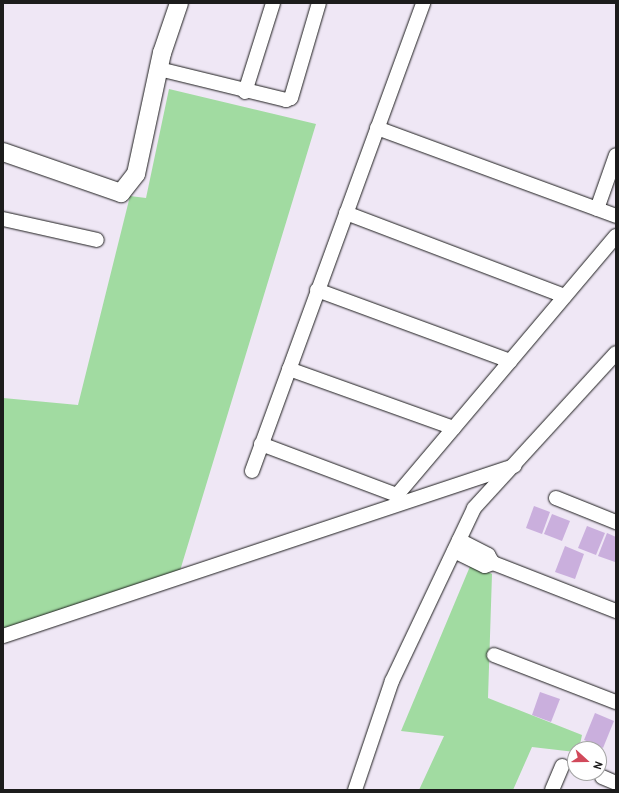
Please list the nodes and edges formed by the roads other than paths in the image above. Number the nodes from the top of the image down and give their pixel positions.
1 (179, 3) edge
2 (273, 3) edge
3 (319, 3) edge
4 (422, 3) edge
5 (159, 69) junction
6 (245, 92) junction
7 (377, 128) junction
8 (3, 152) edge
9 (616, 155) edge
10 (597, 209) junction
11 (346, 213) junction
12 (616, 216) edge
13 (3, 219) edge
14 (616, 236) edge
15 (96, 240) dead end
16 (318, 290) junction
17 (565, 296) junction
18 (616, 353) edge
19 (510, 361) junction
20 (289, 369) junction
21 (454, 428) junction
22 (261, 444) junction
23 (514, 466) junction
24 (252, 471) dead end
25 (556, 498) dead end
26 (616, 522) edge
27 (457, 546) junction
28 (616, 611) edge
29 (3, 636) edge
30 (494, 655) dead end
31 (616, 702) edge
32 (562, 766) dead end
33 (355, 790) edge
34 (552, 790) edge

1 - 5 main road
2 - 6 street
3 - 6 street
4 - 7 street
5 - 6 street
5 - 8 main road
7 - 10 street
7 - 11 street
9 - 10 street
10 - 12 street
11 - 16 street
11 - 17 street
13 - 15 street
14 - 17 street
16 - 19 street
16 - 20 street
17 - 19 street
18 - 23 street
19 - 21 street
20 - 21 street
20 - 22 street
21 - 22 street
22 - 24 street
23 - 27 street
23 - 29 street
25 - 26 street
27 - 28 street
27 - 33 street
30 - 31 street
32 - 34 street

